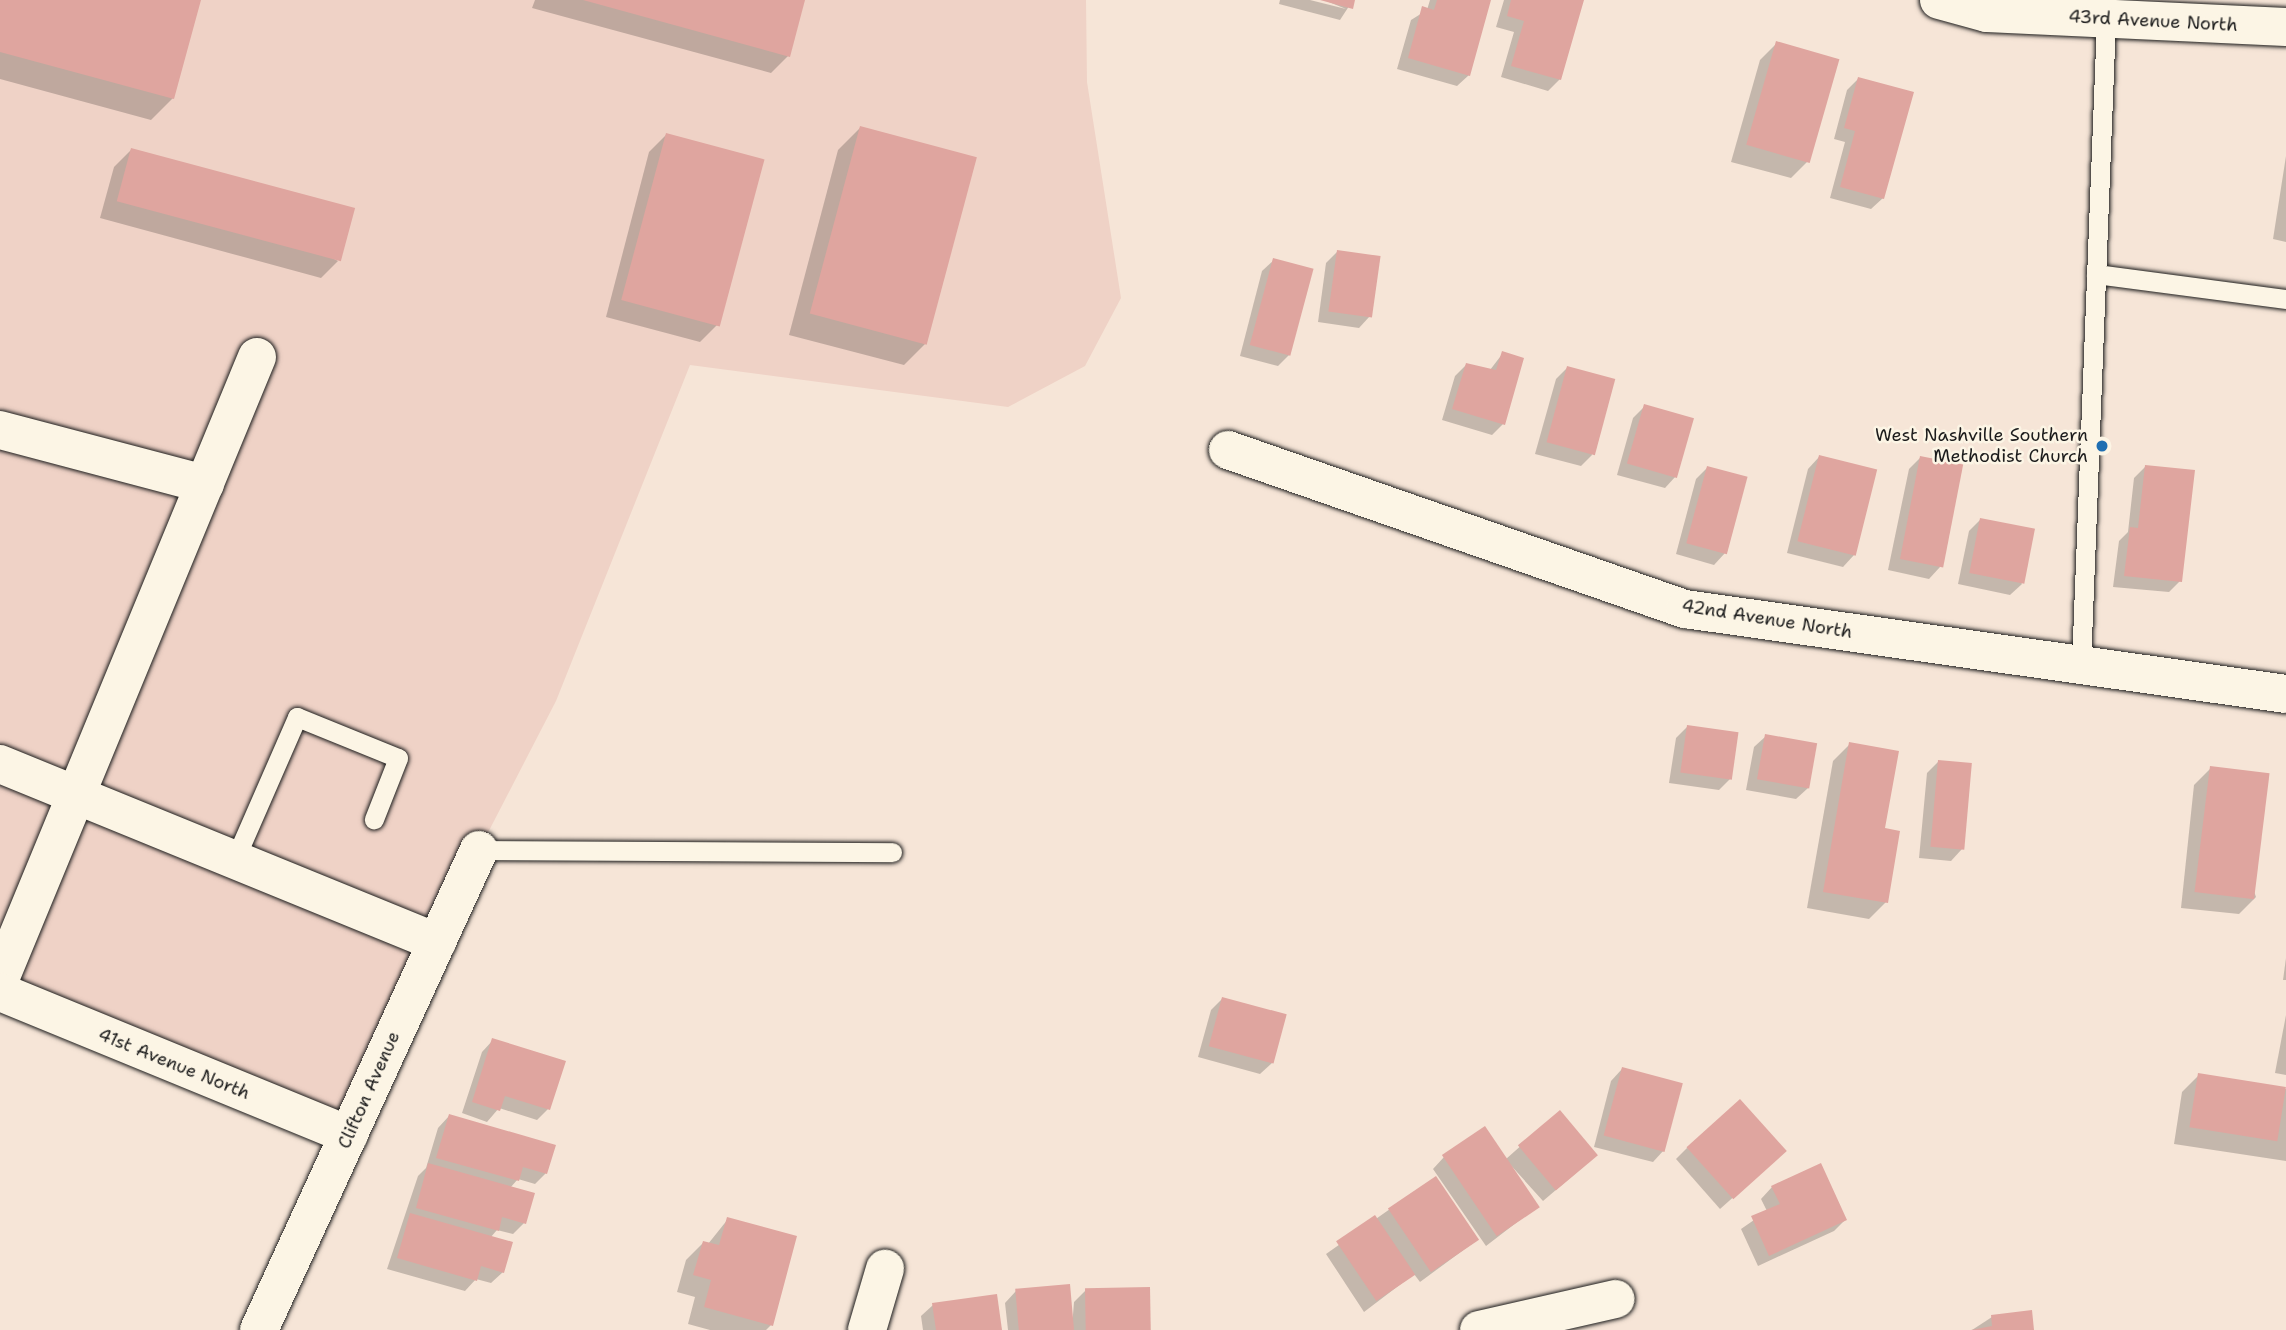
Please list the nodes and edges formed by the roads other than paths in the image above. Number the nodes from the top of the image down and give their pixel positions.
1 (1939, 0) edge
2 (2106, 19) junction
3 (2286, 27) edge
4 (2096, 274) junction
5 (2286, 299) edge
6 (257, 357) dead end
7 (0, 430) edge
8 (1228, 450) dead end
9 (205, 484) junction
10 (2081, 665) junction
11 (2286, 694) edge
12 (0, 764) edge
13 (77, 796) junction
14 (374, 819) dead end
15 (479, 850) joint
16 (892, 852) dead end
17 (235, 859) junction
18 (437, 942) junction
19 (0, 979) edge
20 (0, 992) edge
21 (349, 1135) junction
22 (884, 1269) dead end
23 (1616, 1299) dead end
24 (259, 1330) edge
25 (867, 1330) edge
26 (1479, 1330) edge

1 - 2 street, 43rd Avenue North
2 - 3 street, 43rd Avenue North
2 - 4 lane
4 - 5 lane
4 - 10 lane
6 - 9 street
7 - 9 street
8 - 10 street, 42nd Avenue North
9 - 13 street
10 - 11 street, 42nd Avenue North
12 - 13 street
13 - 17 street
13 - 19 street
14 - 17 lane
15 - 16 lane
15 - 18 street, Clifton Avenue
17 - 18 street
18 - 21 street, Clifton Avenue
20 - 21 street, 41st Avenue North
21 - 24 street, Clifton Avenue
22 - 25 street
23 - 26 street

